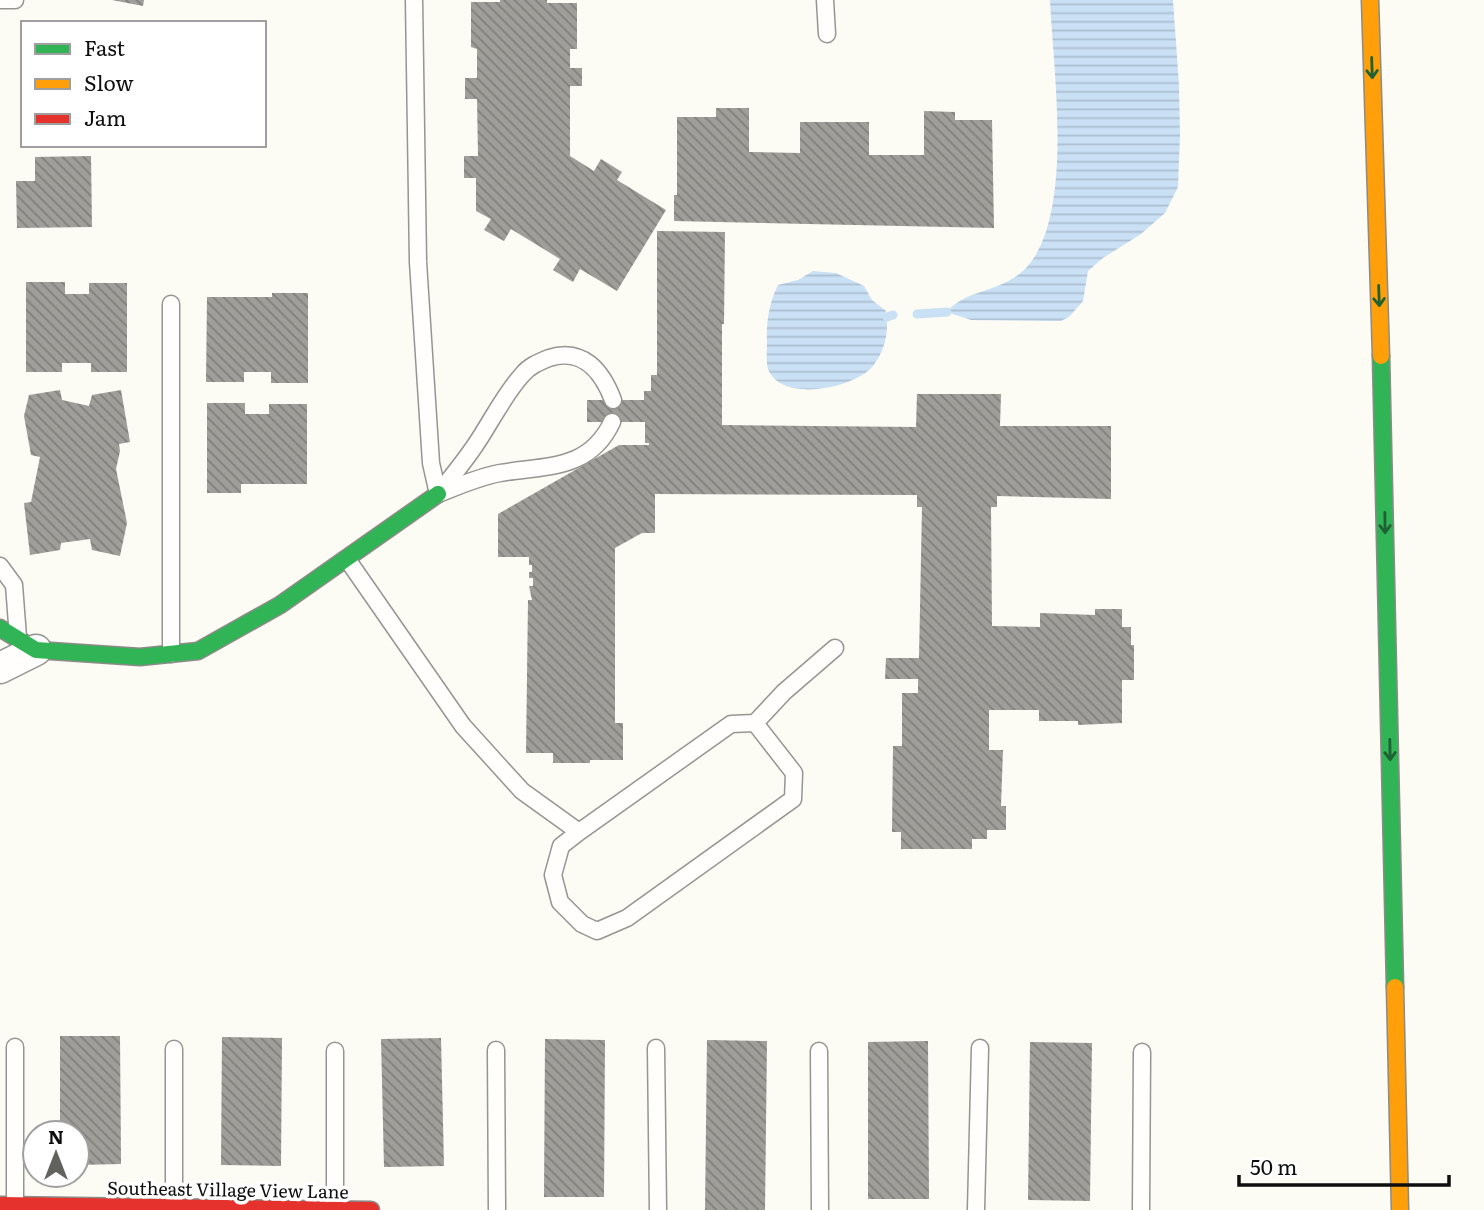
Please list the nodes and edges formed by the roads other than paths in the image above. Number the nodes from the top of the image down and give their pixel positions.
1 (0, 0) edge
2 (15, 0) edge
3 (414, 0) edge
4 (825, 0) edge
5 (1370, 0) edge
6 (827, 34) dead end
7 (171, 304) dead end
8 (612, 400) dead end
9 (612, 422) dead end
10 (438, 494) junction
11 (347, 559) junction
12 (0, 566) edge
13 (0, 628) edge
14 (27, 645) junction
15 (835, 648) dead end
16 (171, 654) junction
17 (0, 668) edge
18 (755, 723) junction
19 (579, 832) junction
20 (15, 1047) dead end
21 (656, 1048) dead end
22 (980, 1048) dead end
23 (174, 1049) dead end
24 (496, 1050) dead end
25 (335, 1051) dead end
26 (819, 1051) dead end
27 (1142, 1052) dead end
28 (10, 1207) edge
29 (174, 1209) edge
30 (335, 1210) edge
31 (371, 1210) edge
32 (497, 1210) edge
33 (657, 1210) edge
34 (820, 1210) edge
35 (976, 1210) edge
36 (1141, 1210) edge
37 (1400, 1210) edge

1 - 2 lane
3 - 10 lane
4 - 6 lane
5 -> 37 main road
7 - 16 lane
8 - 10 lane
9 - 10 lane
10 - 11 main road
11 - 16 main road
11 - 19 lane
12 - 14 lane
13 - 14 main road
14 - 16 main road
14 - 17 street
15 - 18 lane
18 - 19 lane
18 - 19 lane
20 - 28 lane
21 - 33 lane
22 - 35 lane
23 - 29 lane
24 - 32 lane
25 - 30 lane
26 - 34 lane
27 - 36 lane
28 - 29 main road, Southeast Village View Lane
29 - 30 main road, Southeast Village View Lane
30 - 31 main road, Southeast Village View Lane

